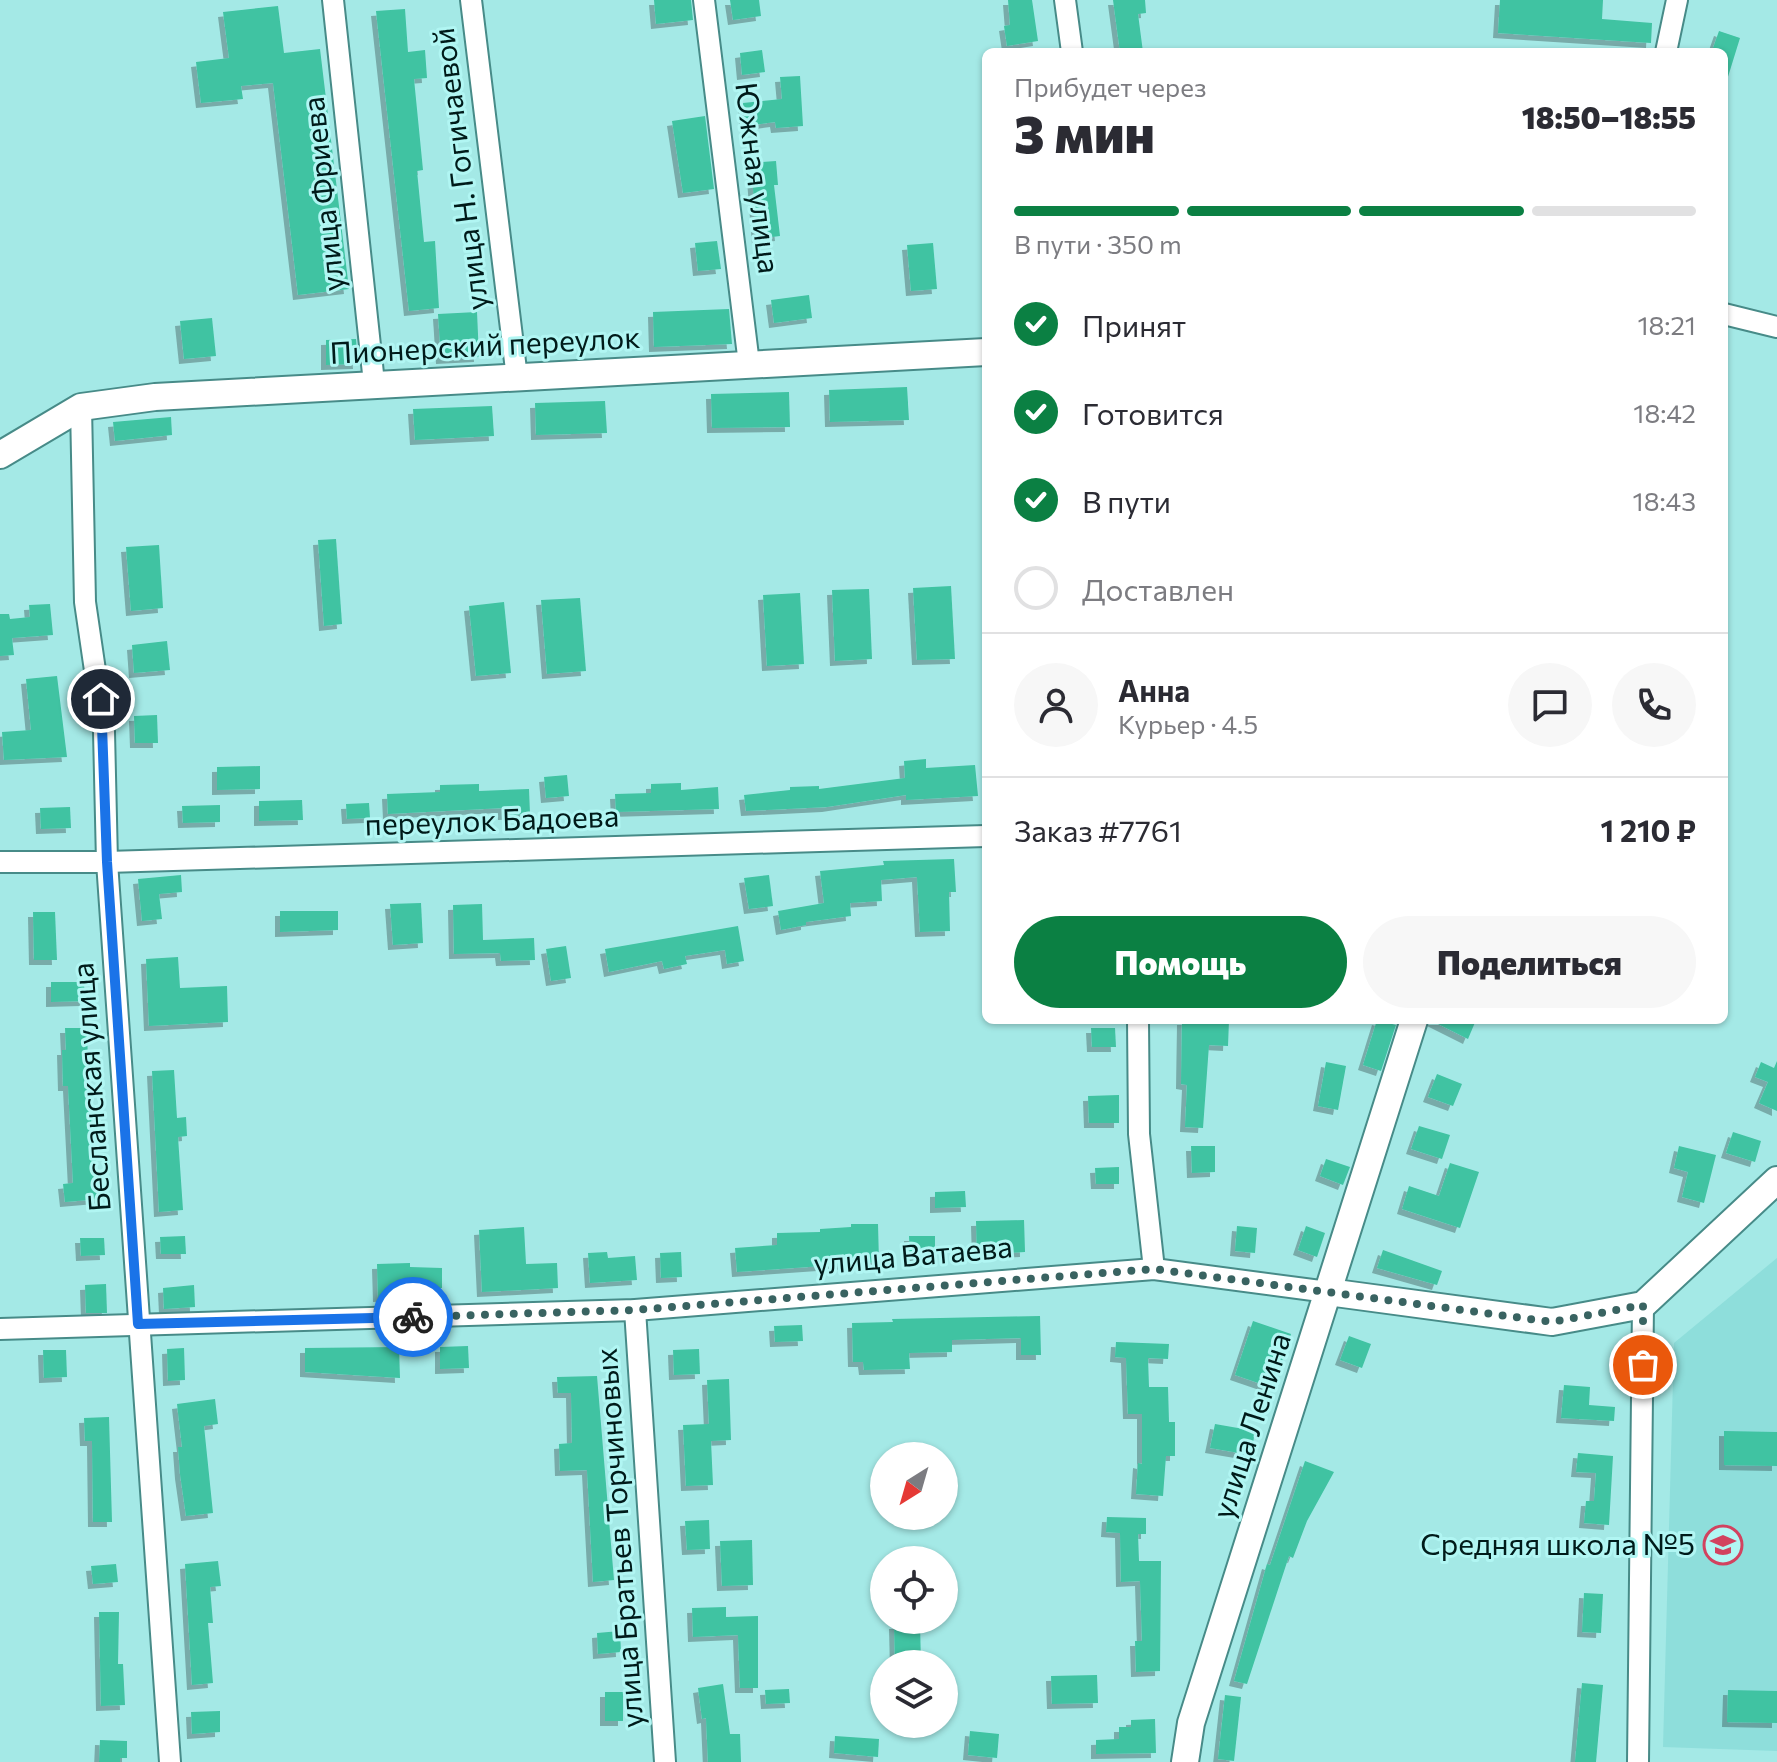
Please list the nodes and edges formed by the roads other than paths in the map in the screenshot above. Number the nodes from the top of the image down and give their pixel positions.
1 (333, 0) edge
2 (471, 0) edge
3 (704, 0) edge
4 (1065, 0) edge
5 (1677, 0) edge
6 (1071, 48) edge
7 (1667, 48) edge
8 (1728, 315) edge
9 (1777, 327) edge
10 (982, 352) edge
11 (749, 364) junction
12 (517, 378) junction
13 (374, 383) junction
14 (81, 407) junction
15 (0, 455) edge
16 (982, 836) edge
17 (0, 862) edge
18 (107, 862) junction
19 (1138, 1024) edge
20 (1413, 1024) edge
21 (1777, 1180) edge
22 (1154, 1269) junction
23 (1328, 1292) junction
24 (1643, 1305) junction
25 (635, 1310) junction
26 (138, 1324) junction
27 (0, 1329) edge
28 (170, 1762) edge
29 (665, 1762) edge
30 (1185, 1762) edge
31 (1638, 1762) edge

1 - 13 street, улица Фриева
2 - 12 street, улица Н. Гогичаевой
3 - 11 street, Южная улица
4 - 6 street
5 - 7 street
8 - 9 street
10 - 11 street, Пионерский переулок
11 - 12 street, Пионерский переулок
12 - 13 street, Пионерский переулок
13 - 14 street, Пионерский переулок
14 - 15 street, Пионерский переулок
14 - 18 street, Бесланская улица
16 - 18 street, переулок Бадоева
17 - 18 street, переулок Бадоева
18 - 26 street, Бесланская улица
19 - 22 street
20 - 23 street, улица Ленина
21 - 24 street
22 - 23 street, улица Ватаева
22 - 25 street, улица Ватаева
23 - 24 street, улица Ватаева
23 - 30 street, улица Ленина
24 - 31 street
25 - 26 street, улица Ватаева
25 - 29 street, улица Братьев Торчиновых
26 - 27 street, улица Ватаева
26 - 28 street, Бесланская улица

